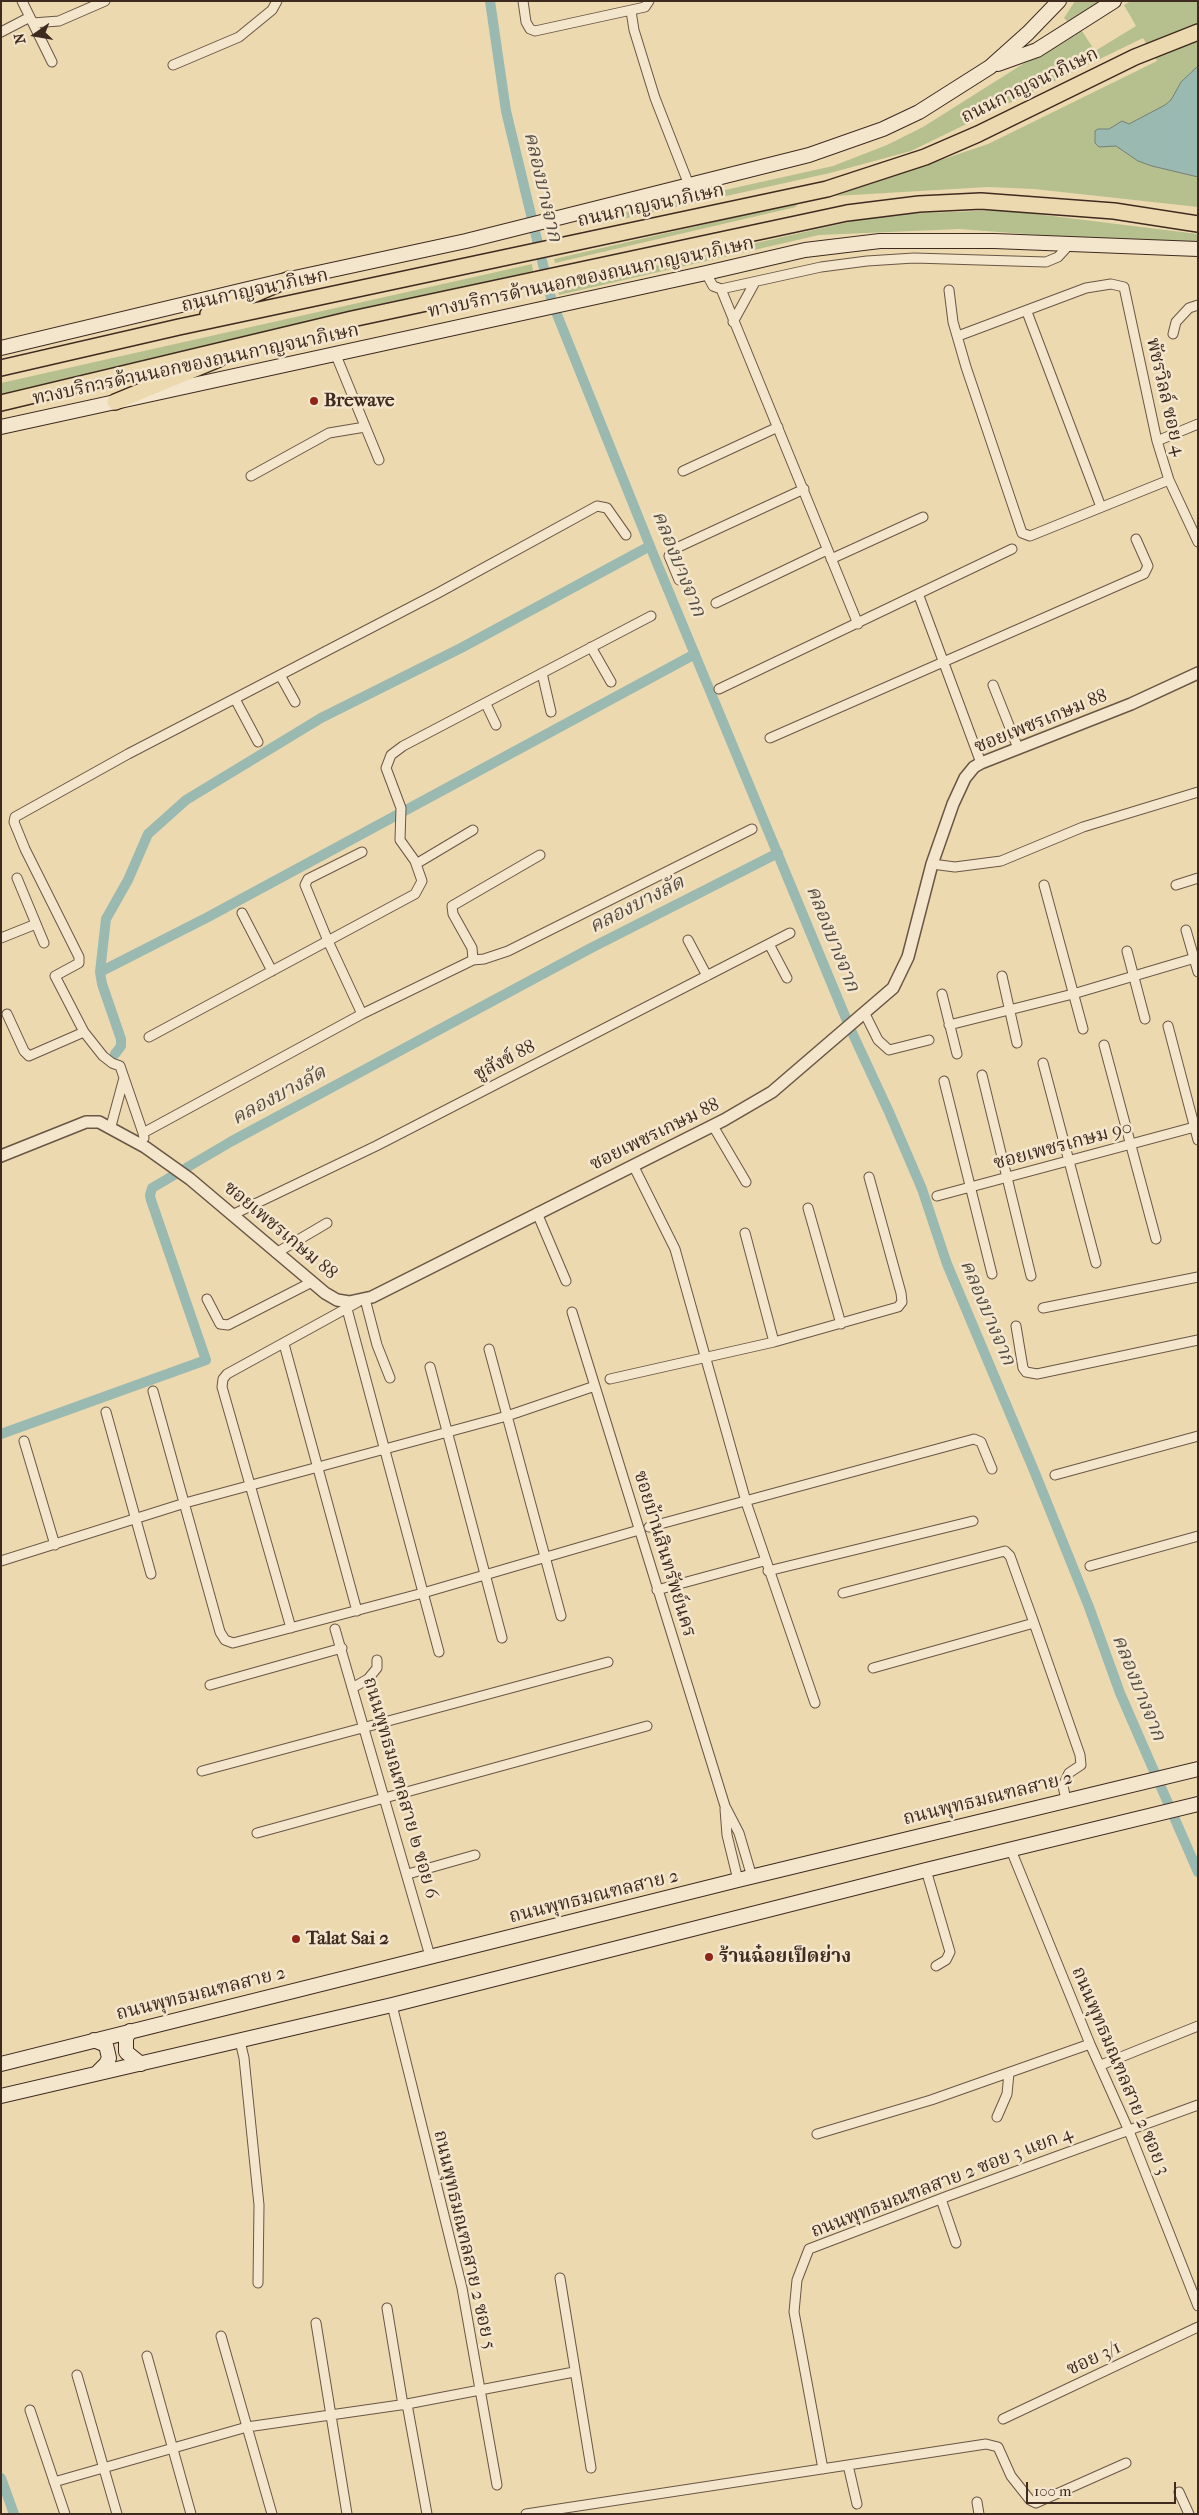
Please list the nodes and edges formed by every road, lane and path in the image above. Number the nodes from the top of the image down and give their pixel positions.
1 (22, 1) edge
2 (105, 1) edge
3 (277, 1) edge
4 (523, 1) edge
5 (648, 1) edge
6 (1059, 1) edge
7 (1114, 1) edge
8 (631, 16) junction
9 (31, 20) junction
10 (1, 32) edge
11 (1198, 32) edge
12 (52, 62) dead end
13 (173, 64) dead end
14 (990, 67) junction
15 (689, 185) junction
16 (1198, 224) edge
17 (994, 241) junction
18 (1069, 245) junction
19 (1198, 249) edge
20 (995, 259) junction
21 (706, 273) junction
22 (290, 279) junction
23 (756, 282) junction
24 (721, 289) junction
25 (948, 290) dead end
26 (1198, 304) edge
27 (1027, 312) junction
28 (734, 322) junction
29 (179, 327) junction
30 (1173, 334) dead end
31 (958, 336) junction
32 (258, 342) junction
33 (1, 348) edge
34 (335, 353) junction
35 (1, 368) edge
36 (115, 402) junction
37 (1, 403) edge
38 (1198, 424) edge
39 (1, 427) edge
40 (365, 427) junction
41 (778, 427) junction
42 (1157, 441) junction
43 (379, 460) dead end
44 (683, 471) dead end
45 (251, 476) dead end
46 (1170, 480) junction
47 (804, 489) junction
48 (1100, 507) junction
49 (923, 517) dead end
50 (626, 535) dead end
51 (1136, 539) dead end
52 (1197, 541) edge
53 (1012, 549) dead end
54 (829, 554) junction
55 (679, 580) dead end
56 (919, 596) junction
57 (716, 603) dead end
58 (651, 616) dead end
59 (858, 624) junction
60 (591, 647) junction
61 (944, 663) junction
62 (542, 673) junction
63 (1198, 673) edge
64 (280, 675) junction
65 (611, 682) dead end
66 (993, 685) dead end
67 (719, 689) dead end
68 (236, 698) junction
69 (295, 702) dead end
70 (486, 704) junction
71 (551, 712) dead end
72 (496, 725) dead end
73 (770, 738) dead end
74 (258, 742) dead end
75 (1018, 748) junction
76 (981, 763) junction
77 (1198, 792) edge
78 (752, 828) dead end
79 (472, 830) dead end
80 (362, 852) dead end
81 (540, 855) dead end
82 (416, 864) junction
83 (932, 864) junction
84 (17, 878) dead end
85 (1198, 878) edge
86 (1044, 885) dead end
87 (1176, 886) dead end
88 (242, 913) dead end
89 (36, 924) junction
90 (1186, 930) dead end
91 (790, 933) dead end
92 (1, 938) edge
93 (688, 940) dead end
94 (328, 941) junction
95 (44, 944) dead end
96 (769, 944) junction
97 (1127, 951) dead end
98 (1196, 958) edge
99 (473, 960) junction
100 (272, 971) junction
101 (1198, 972) edge
102 (707, 976) junction
103 (1002, 976) dead end
104 (1134, 976) junction
105 (787, 978) dead end
106 (942, 994) dead end
107 (1073, 994) junction
108 (1010, 1010) junction
109 (7, 1014) dead end
110 (362, 1014) junction
111 (861, 1017) junction
112 (1145, 1019) dead end
113 (949, 1025) junction
114 (1168, 1026) dead end
115 (1083, 1029) dead end
116 (84, 1032) junction
117 (149, 1037) dead end
118 (929, 1040) dead end
119 (1017, 1043) dead end
120 (1104, 1045) dead end
121 (957, 1054) dead end
122 (1043, 1063) dead end
123 (982, 1074) dead end
124 (124, 1078) junction
125 (944, 1082) dead end
126 (111, 1126) junction
127 (713, 1126) junction
128 (1196, 1126) edge
129 (143, 1133) junction
130 (1198, 1140) edge
131 (1131, 1145) junction
132 (145, 1147) junction
133 (1, 1156) edge
134 (1068, 1162) junction
135 (633, 1165) junction
136 (868, 1177) dead end
137 (1008, 1178) junction
138 (746, 1182) dead end
139 (970, 1187) junction
140 (937, 1196) dead end
141 (808, 1208) dead end
142 (538, 1213) junction
143 (234, 1214) junction
144 (327, 1223) dead end
145 (745, 1233) dead end
146 (1156, 1239) dead end
147 (276, 1253) junction
148 (1096, 1264) dead end
149 (992, 1274) dead end
150 (1031, 1276) dead end
151 (1198, 1277) edge
152 (566, 1281) dead end
153 (310, 1282) junction
154 (207, 1299) dead end
155 (363, 1300) junction
156 (1043, 1308) dead end
157 (347, 1309) junction
158 (572, 1312) dead end
159 (841, 1324) junction
160 (1016, 1326) dead end
161 (1198, 1340) edge
162 (774, 1342) junction
163 (284, 1344) junction
164 (490, 1349) dead end
165 (706, 1357) junction
166 (430, 1367) dead end
167 (390, 1378) dead end
168 (610, 1379) dead end
169 (595, 1386) junction
170 (153, 1391) dead end
171 (106, 1412) dead end
172 (507, 1416) junction
173 (446, 1432) junction
174 (1198, 1436) edge
175 (24, 1441) dead end
176 (384, 1449) junction
177 (317, 1468) junction
178 (992, 1469) dead end
179 (1055, 1474) dead end
180 (252, 1486) junction
181 (745, 1500) junction
182 (185, 1503) junction
183 (135, 1518) junction
184 (974, 1520) dead end
185 (649, 1527) dead end
186 (639, 1530) junction
187 (1198, 1536) edge
188 (55, 1545) junction
189 (546, 1558) junction
190 (764, 1560) junction
191 (1, 1561) edge
192 (1090, 1566) dead end
193 (768, 1571) junction
194 (151, 1574) dead end
195 (484, 1576) junction
196 (657, 1590) junction
197 (423, 1593) junction
198 (843, 1593) dead end
199 (357, 1610) junction
200 (561, 1616) dead end
201 (1034, 1623) junction
202 (291, 1628) junction
203 (335, 1629) dead end
204 (502, 1638) dead end
205 (342, 1648) junction
206 (439, 1652) dead end
207 (377, 1660) dead end
208 (608, 1662) dead end
209 (873, 1668) dead end
210 (210, 1685) dead end
211 (354, 1687) junction
212 (816, 1703) dead end
213 (647, 1726) dead end
214 (364, 1727) junction
215 (1198, 1769) edge
216 (202, 1771) dead end
217 (386, 1798) junction
218 (1066, 1800) junction
219 (1198, 1804) edge
220 (725, 1806) junction
221 (257, 1833) dead end
222 (1011, 1850) junction
223 (475, 1855) dead end
224 (926, 1870) junction
225 (408, 1874) junction
226 (752, 1877) junction
227 (738, 1880) junction
228 (430, 1956) junction
229 (936, 1966) dead end
230 (392, 2005) junction
231 (1198, 2026) edge
232 (130, 2031) junction
233 (94, 2040) junction
234 (240, 2041) junction
235 (1090, 2044) junction
236 (1, 2064) edge
237 (141, 2064) junction
238 (1101, 2065) junction
239 (97, 2073) junction
240 (1009, 2073) junction
241 (1, 2096) edge
242 (1198, 2106) edge
243 (996, 2117) dead end
244 (1129, 2131) junction
245 (817, 2134) dead end
246 (941, 2199) junction
247 (956, 2243) dead end
248 (560, 2278) dead end
249 (258, 2283) dead end
250 (1198, 2306) edge
251 (387, 2308) dead end
252 (316, 2323) dead end
253 (1198, 2327) edge
254 (221, 2336) dead end
255 (147, 2356) dead end
256 (574, 2372) junction
257 (78, 2375) dead end
258 (480, 2390) junction
259 (405, 2404) junction
260 (30, 2410) dead end
261 (331, 2415) junction
262 (1003, 2419) dead end
263 (247, 2427) junction
264 (173, 2448) junction
265 (1126, 2463) dead end
266 (848, 2465) junction
267 (104, 2467) junction
268 (590, 2468) dead end
269 (823, 2469) junction
270 (54, 2482) junction
271 (497, 2485) dead end
272 (1179, 2492) dead end
273 (977, 2502) dead end
274 (857, 2504) dead end
275 (64, 2514) edge
276 (117, 2514) edge
277 (191, 2514) edge
278 (272, 2514) edge
279 (347, 2514) edge
280 (427, 2514) edge
281 (526, 2514) edge
282 (979, 2514) edge
283 (1189, 2514) edge

1 - 9 street
2 - 9 street
3 - 13 street
4 - 8 street
5 - 8 street
6 - 14 main road
7 - 14 main road
8 - 15 street
9 - 10 street
9 - 12 street
11 - 29 highway, ถนนกาญจนาภิเษก
14 - 15 main road
15 - 22 main road
16 - 32 highway
17 - 18 main road, ทางบริการด้านนอกของถนนกาญจนาภิเษก
17 - 20 street
17 - 21 main road, ทางบริการด้านนอกของถนนกาญจนาภิเษก
18 - 19 main road, ทางบริการด้านนอกของถนนกาญจนาภิเษก
18 - 20 street
20 - 23 street
21 - 24 street
21 - 34 main road, ทางบริการด้านนอกของถนนกาญจนาภิเษก
22 - 29 highway
22 - 33 main road
23 - 24 street
23 - 28 street
24 - 28 street
25 - 31 street
26 - 30 street
27 - 31 street
27 - 42 street, พัชรวิลล์ ซอย 4
27 - 48 street
28 - 41 street
29 - 35 highway, ถนนกาญจนาภิเษก
31 - 48 street
32 - 36 highway
32 - 37 highway
34 - 36 main road, ทางบริการด้านนอกของถนนกาญจนาภิเษก
34 - 40 street
36 - 39 main road, ทางบริการด้านนอกของถนนกาญจนาภิเษก
38 - 42 street
40 - 43 street
40 - 45 street
41 - 44 street
41 - 47 street
42 - 46 street, พัชรวิลล์ ซอย 4
46 - 48 street
46 - 52 street, พัชรวิลล์ ซอย 4
47 - 54 street
47 - 55 street
49 - 54 street
50 - 64 street
51 - 61 street
53 - 56 street
54 - 57 street
54 - 59 street
56 - 59 street
56 - 61 street
58 - 60 street
59 - 67 street
60 - 62 street
60 - 65 street
61 - 73 street
61 - 76 street
62 - 70 street
62 - 71 street
63 - 75 street, ซอยเพชรเกษม 88
64 - 68 street
64 - 69 street
66 - 75 street
68 - 74 street
68 - 116 street
70 - 72 street
70 - 82 street
75 - 76 street, ซอยเพชรเกษม 88
76 - 83 street, ซอยเพชรเกษม 88
77 - 83 street
78 - 99 street
79 - 82 street
80 - 94 street
81 - 99 street
82 - 94 street
83 - 111 street, ซอยเพชรเกษม 88
84 - 89 street
85 - 87 street
86 - 107 street
88 - 100 street
89 - 92 street
89 - 95 street
90 - 98 street
91 - 96 street, ชูสังข์ 88
93 - 102 street
94 - 100 street
94 - 110 street
96 - 102 street, ชูสังข์ 88
96 - 105 street
97 - 104 street
98 - 101 street
98 - 104 street
99 - 110 street
100 - 117 street
102 - 143 street, ชูสังข์ 88
103 - 108 street
104 - 107 street
104 - 112 street
106 - 113 street
107 - 108 street
107 - 115 street
108 - 113 street
108 - 119 street
109 - 116 street
110 - 129 street
111 - 118 street
111 - 127 street, ซอยเพชรเกษม 88
113 - 121 street
114 - 128 street
116 - 124 street
120 - 131 street
122 - 134 street
123 - 137 street
124 - 126 street
124 - 129 street
125 - 139 street
126 - 132 street, ซอยเพชรเกษม 88
126 - 133 street, ซอยเพชรเกษม 88
127 - 135 street, ซอยเพชรเกษม 88
127 - 138 street
128 - 130 street
128 - 131 street, ซอยเพชรเกษม 90
129 - 132 street
131 - 134 street, ซอยเพชรเกษม 90
131 - 146 street
132 - 143 street, ซอยเพชรเกษม 88
134 - 137 street, ซอยเพชรเกษม 90
134 - 148 street
135 - 142 street, ซอยเพชรเกษม 88
135 - 165 street
136 - 159 street
137 - 139 street, ซอยเพชรเกษม 90
137 - 150 street
139 - 140 street, ซอยเพชรเกษม 90
139 - 149 street
141 - 159 street
142 - 152 street
142 - 155 street, ซอยเพชรเกษม 88
143 - 147 street, ซอยเพชรเกษม 88
144 - 147 street
145 - 162 street
147 - 153 street, ซอยเพชรเกษม 88
151 - 156 street
153 - 154 street
153 - 155 street, ซอยเพชรเกษม 88
155 - 157 street
155 - 167 street
157 - 163 street
157 - 176 street
158 - 169 street, ซอยบ้านสินทรัพย์นคร
159 - 162 street
160 - 161 street
162 - 165 street
163 - 177 street
163 - 180 street
164 - 172 street
165 - 168 street
165 - 181 street
166 - 173 street
169 - 172 street
169 - 186 street, ซอยบ้านสินทรัพย์นคร
170 - 182 street
171 - 183 street
172 - 173 street
172 - 189 street
173 - 176 street
173 - 195 street
174 - 179 street
175 - 188 street
176 - 177 street
176 - 197 street
177 - 180 street
177 - 199 street
178 - 181 street
180 - 182 street
180 - 202 street
181 - 185 street
181 - 190 street
182 - 183 street
182 - 202 street
183 - 188 street
183 - 194 street
184 - 193 street
186 - 189 street
186 - 196 street, ซอยบ้านสินทรัพย์นคร
187 - 192 street
188 - 191 street
189 - 195 street
189 - 200 street
190 - 193 street
190 - 196 street
193 - 212 street
195 - 197 street
195 - 204 street
196 - 220 street, ซอยบ้านสินทรัพย์นคร
197 - 199 street
197 - 206 street
198 - 201 street
199 - 202 street
201 - 209 street
201 - 218 street
203 - 205 street, ถนนพุทธมณฑลสาย ๒ ซอย 6
205 - 210 street
205 - 211 street, ถนนพุทธมณฑลสาย ๒ ซอย 6
207 - 211 street
208 - 214 street
211 - 214 street, ถนนพุทธมณฑลสาย ๒ ซอย 6
213 - 217 street
214 - 216 street
214 - 217 street, ถนนพุทธมณฑลสาย ๒ ซอย 6
215 - 218 main road, ถนนพุทธมณฑลสาย 2
217 - 221 street
217 - 225 street, ถนนพุทธมณฑลสาย ๒ ซอย 6
218 - 226 main road, ถนนพุทธมณฑลสาย 2
219 - 222 main road
220 - 226 street
220 - 227 street
222 - 224 main road
222 - 235 street, ถนนพุทธมณฑลสาย 2 ซอย 3
223 - 225 street
224 - 229 street
224 - 230 main road
225 - 228 street, ถนนพุทธมณฑลสาย ๒ ซอย 6
226 - 227 main road, ถนนพุทธมณฑลสาย 2
227 - 228 main road, ถนนพุทธมณฑลสาย 2
228 - 232 main road, ถนนพุทธมณฑลสาย 2
230 - 234 main road
230 - 258 street, ถนนพุทธมณฑลสาย 2 ซอย 5
231 - 238 street
232 - 233 main road, ถนนพุทธมณฑลสาย 2
232 - 237 main road
233 - 236 main road, ถนนพุทธมณฑลสาย 2
233 - 239 main road
234 - 237 main road
234 - 249 street
235 - 238 street, ถนนพุทธมณฑลสาย 2 ซอย 3
235 - 240 street
237 - 239 main road
238 - 244 street, ถนนพุทธมณฑลสาย 2 ซอย 3
239 - 241 main road
240 - 243 street
240 - 245 street
242 - 244 street, ถนนพุทธมณฑลสาย 2 ซอย 3 แยก 4
244 - 246 street, ถนนพุทธมณฑลสาย 2 ซอย 3 แยก 4
244 - 250 street, ถนนพุทธมณฑลสาย 2 ซอย 3
246 - 247 street
246 - 269 street, ถนนพุทธมณฑลสาย 2 ซอย 3 แยก 4
248 - 256 street
251 - 259 street
252 - 261 street
253 - 262 street, ซอย 3/1
254 - 263 street
255 - 264 street
256 - 258 street
256 - 268 street
257 - 267 street
258 - 259 street
258 - 271 street, ถนนพุทธมณฑลสาย 2 ซอย 5
259 - 261 street
259 - 280 street
260 - 270 street
261 - 263 street
261 - 279 street
263 - 264 street
263 - 278 street
264 - 267 street
264 - 277 street
265 - 266 street
266 - 269 street
266 - 274 street
267 - 270 street
267 - 276 street
269 - 281 street
270 - 275 street
272 - 283 street
273 - 282 street

